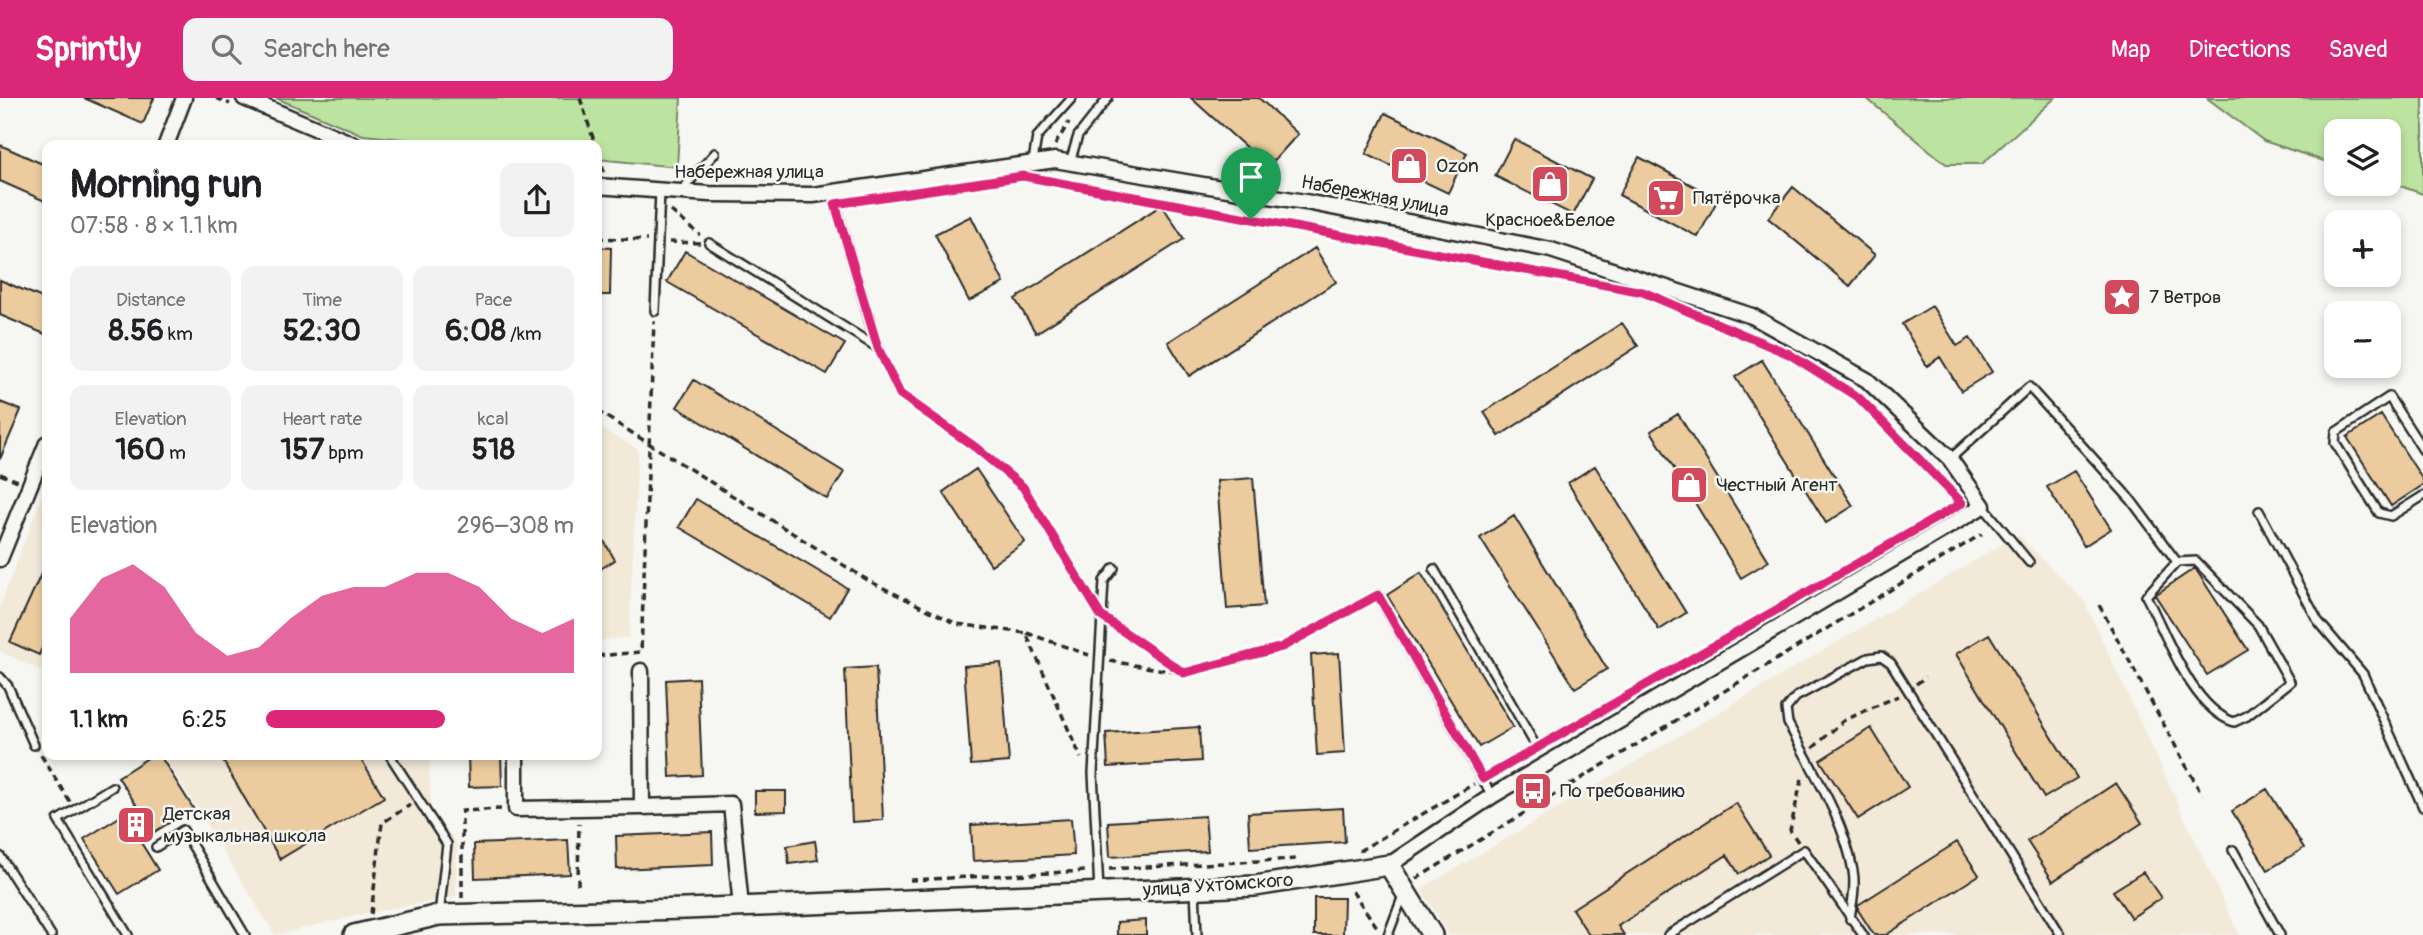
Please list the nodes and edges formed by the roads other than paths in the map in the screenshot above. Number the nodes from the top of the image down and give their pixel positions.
1 (184, 98) edge
2 (244, 98) edge
3 (1072, 98) edge
4 (1108, 98) edge
5 (168, 140) edge
6 (341, 140) edge
7 (715, 153) dead end
8 (1033, 161) junction
9 (1070, 162) junction
10 (602, 187) edge
11 (680, 192) junction
12 (832, 192) junction
13 (660, 196) junction
14 (709, 243) road end
15 (655, 311) road end
16 (2423, 450) edge
17 (42, 455) edge
18 (1950, 459) junction
19 (2423, 496) edge
20 (1983, 506) junction
21 (2259, 511) dead end
22 (0, 559) edge
23 (2029, 562) dead end
24 (2177, 562) junction
25 (1114, 568) dead end
26 (1434, 569) dead end
27 (1378, 595) road end
28 (641, 671) dead end
29 (0, 677) edge
30 (34, 745) dead end
31 (1537, 748) road end
32 (393, 760) edge
33 (516, 760) edge
34 (112, 787) dead end
35 (1492, 796) junction
36 (642, 807) junction
37 (2423, 807) edge
38 (156, 847) dead end
39 (2233, 850) dead end
40 (0, 856) edge
41 (1389, 865) junction
42 (1408, 886) junction
43 (1195, 888) junction
44 (1099, 892) junction
45 (741, 907) junction
46 (439, 915) junction
47 (1850, 919) junction
48 (51, 935) edge
49 (128, 935) edge
50 (245, 935) edge
51 (354, 935) edge
52 (1197, 935) edge
53 (1388, 935) edge
54 (1432, 935) edge
55 (1668, 935) edge
56 (1863, 935) edge
57 (2061, 935) edge
58 (2280, 935) edge

1 - 5 street
2 - 6 street
3 - 8 lane
4 - 9 lane
7 - 11 lane
8 - 9 street, Набережная улица
8 - 12 street, Набережная улица
9 - 18 street, Набережная улица
10 - 13 street, Набережная улица
11 - 12 street, Набережная улица
11 - 13 street, Набережная улица
12 - 14 lane
13 - 15 lane
16 - 19 lane
17 - 22 street
18 - 20 street, Набережная улица
18 - 24 lane
20 - 23 lane
20 - 35 street, улица Ухтомского
21 - 37 lane
24 - 24 lane
25 - 44 lane
26 - 31 lane
27 - 35 lane
28 - 36 street
29 - 30 lane
32 - 46 lane
33 - 36 street
34 - 49 lane
35 - 41 street, улица Ухтомского
36 - 45 street
38 - 50 lane
39 - 58 lane
40 - 48 lane
41 - 42 street
41 - 43 street, улица Ухтомского
42 - 53 lane
42 - 54 street
43 - 44 street, улица Ухтомского
43 - 52 lane
44 - 45 street, улица Ухтомского
45 - 46 street, улица Ухтомского
46 - 51 street, улица Ухтомского
47 - 55 lane
47 - 56 lane
47 - 57 lane

